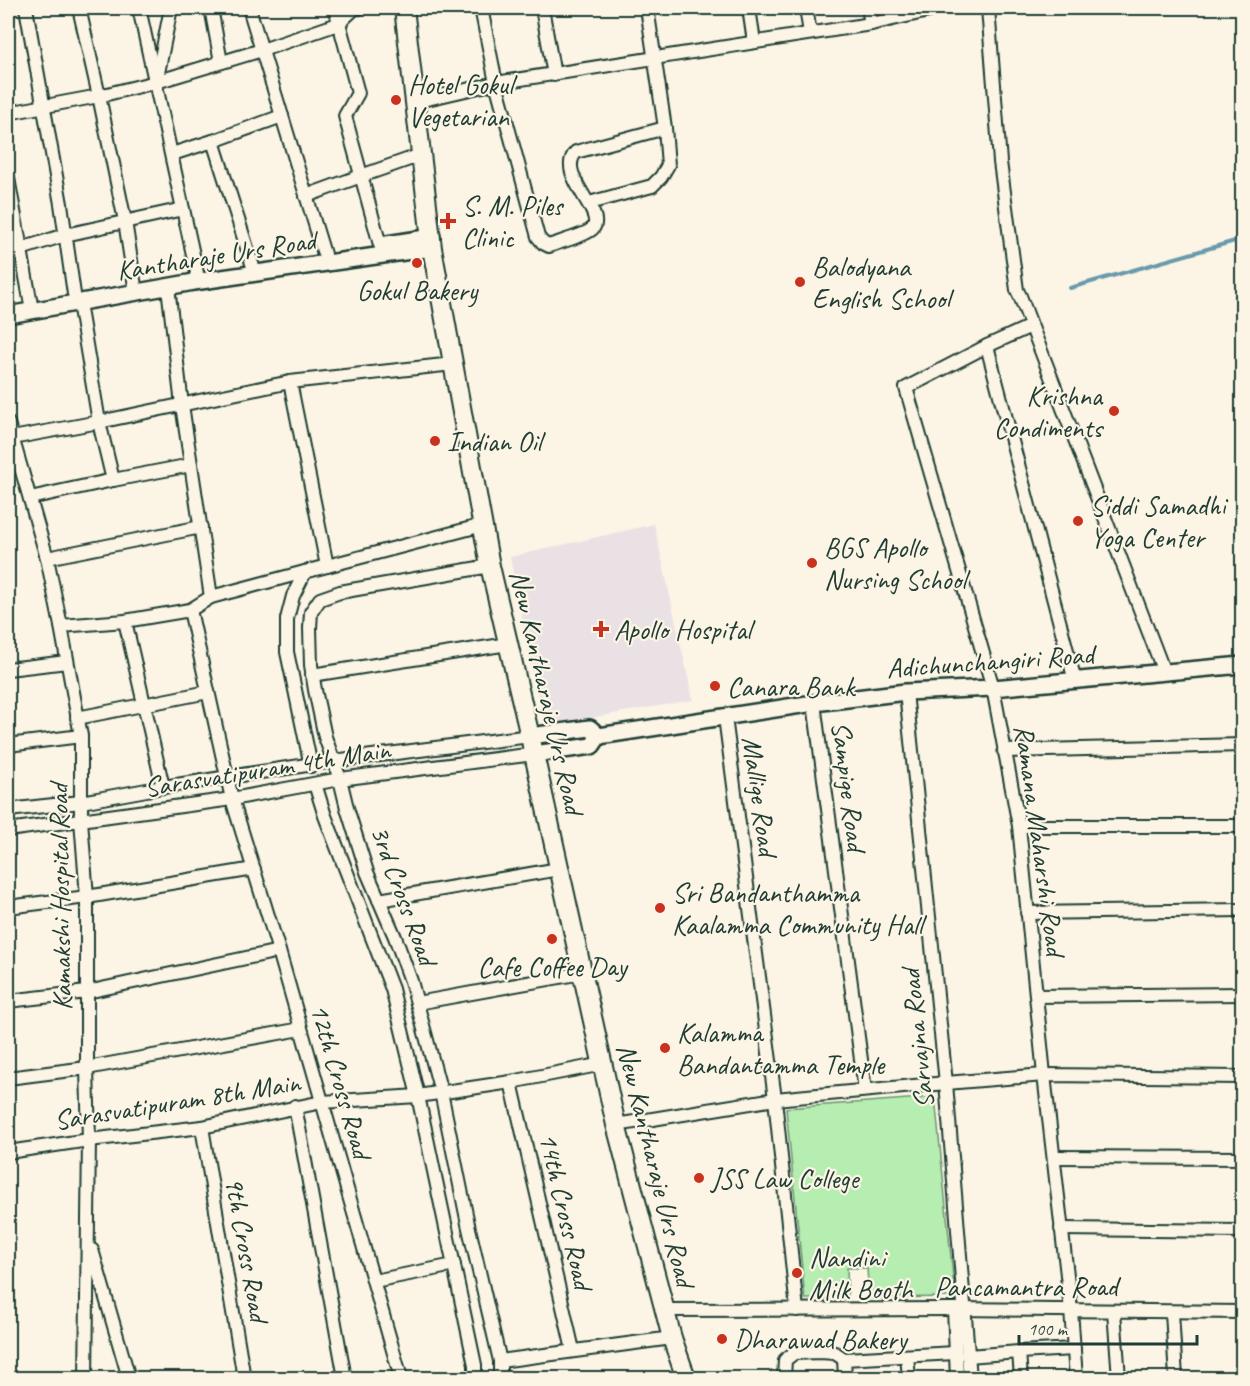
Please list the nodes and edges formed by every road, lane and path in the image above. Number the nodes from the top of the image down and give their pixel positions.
1 (26, 8) edge
2 (79, 8) edge
3 (138, 8) edge
4 (171, 8) edge
5 (211, 8) edge
6 (249, 8) edge
7 (334, 8) edge
8 (359, 8) edge
9 (404, 8) edge
10 (481, 8) edge
11 (542, 8) edge
12 (647, 8) edge
13 (749, 8) edge
14 (806, 8) edge
15 (868, 8) edge
16 (942, 8) edge
17 (988, 8) edge
18 (928, 9) edge
19 (338, 24) junction
20 (871, 24) junction
21 (810, 33) junction
22 (754, 42) junction
23 (262, 50) junction
24 (654, 58) junction
25 (221, 62) junction
26 (554, 75) junction
27 (156, 82) junction
28 (496, 83) junction
29 (99, 96) junction
30 (414, 102) junction
31 (43, 107) junction
32 (8, 113) edge
33 (282, 116) junction
34 (665, 128) junction
35 (213, 141) junction
36 (172, 154) junction
37 (421, 155) junction
38 (361, 176) junction
39 (8, 178) edge
40 (306, 196) junction
41 (589, 203) junction
42 (183, 209) junction
43 (125, 221) junction
44 (66, 235) junction
45 (432, 242) junction
46 (380, 245) junction
47 (21, 249) junction
48 (324, 254) junction
49 (254, 269) junction
50 (196, 278) junction
51 (168, 286) junction
52 (135, 289) junction
53 (76, 298) junction
54 (8, 306) edge
55 (31, 306) junction
56 (8, 315) edge
57 (1030, 324) junction
58 (987, 346) junction
59 (453, 364) junction
60 (290, 382) junction
61 (182, 405) junction
62 (99, 422) junction
63 (8, 423) edge
64 (12, 438) junction
65 (191, 465) junction
66 (113, 480) junction
67 (30, 498) junction
68 (483, 525) junction
69 (201, 527) junction
70 (47, 558) junction
71 (327, 566) junction
72 (490, 566) junction
73 (305, 572) junction
74 (212, 597) junction
75 (190, 610) junction
76 (125, 621) junction
77 (61, 626) junction
78 (508, 644) junction
79 (67, 662) junction
80 (1242, 665) edge
81 (8, 669) edge
82 (1164, 672) junction
83 (312, 675) junction
84 (1075, 681) junction
85 (993, 688) junction
86 (208, 692) junction
87 (906, 692) junction
88 (814, 703) junction
89 (144, 705) junction
90 (725, 717) junction
91 (77, 718) junction
92 (81, 736) junction
93 (8, 745) edge
94 (532, 745) junction
95 (1242, 745) edge
96 (1004, 751) junction
97 (333, 762) junction
98 (311, 766) junction
99 (227, 777) junction
100 (340, 779) junction
101 (315, 784) junction
102 (163, 787) junction
103 (232, 799) junction
104 (81, 802) junction
105 (8, 810) edge
106 (81, 820) junction
107 (1019, 826) junction
108 (1242, 826) edge
109 (8, 830) edge
110 (254, 869) junction
111 (559, 869) junction
112 (87, 897) junction
113 (379, 900) junction
114 (8, 907) edge
115 (1242, 910) edge
116 (1027, 913) junction
117 (279, 951) junction
118 (582, 973) junction
119 (87, 992) junction
120 (1242, 994) edge
121 (1037, 996) junction
122 (8, 1001) edge
123 (417, 1003) junction
124 (301, 1029) junction
125 (603, 1064) junction
126 (87, 1068) junction
127 (1044, 1075) junction
128 (1242, 1077) edge
129 (8, 1078) edge
130 (511, 1082) junction
131 (946, 1083) junction
132 (865, 1090) junction
133 (441, 1092) junction
134 (418, 1096) junction
135 (775, 1099) junction
136 (322, 1102) junction
137 (295, 1106) junction
138 (616, 1125) junction
139 (201, 1127) junction
140 (89, 1140) junction
141 (8, 1152) edge
142 (1054, 1157) junction
143 (1242, 1158) edge
144 (1061, 1229) junction
145 (1242, 1231) edge
146 (88, 1239) junction
147 (454, 1265) junction
148 (374, 1281) junction
149 (664, 1310) junction
150 (797, 1310) junction
151 (959, 1310) junction
152 (1071, 1310) junction
153 (1114, 1311) junction
154 (1172, 1312) junction
155 (1242, 1312) edge
156 (672, 1338) junction
157 (1074, 1349) junction
158 (573, 1350) junction
159 (1019, 1352) junction
160 (962, 1354) junction
161 (907, 1356) junction
162 (844, 1359) junction
163 (500, 1361) junction
164 (86, 1378) edge
165 (129, 1378) edge
166 (244, 1378) edge
167 (345, 1378) edge
168 (401, 1378) edge
169 (475, 1378) edge
170 (500, 1378) edge
171 (686, 1378) edge
172 (784, 1378) edge
173 (845, 1378) edge
174 (909, 1378) edge
175 (957, 1378) edge
176 (970, 1378) edge
177 (1022, 1378) edge
178 (1076, 1378) edge
179 (1119, 1378) edge
180 (1176, 1378) edge

1 - 31 street
2 - 29 street
3 - 27 street
4 - 27 street
5 - 25 street
6 - 23 street
7 - 19 street
8 - 19 street
9 - 30 main road, New Kantharaje Urs Road
10 - 28 street
11 - 26 street
12 - 24 street
13 - 22 street
14 - 21 street
15 - 20 street
16 - 18 street
17 - 57 street
18 - 20 street
19 - 23 street
19 - 38 street
20 - 21 street
21 - 22 street
22 - 24 street
23 - 25 street
23 - 33 street
24 - 26 street
24 - 34 street
25 - 27 street
26 - 28 street
27 - 29 street
27 - 36 street
28 - 30 street
28 - 41 street
29 - 31 street
29 - 43 street
30 - 37 main road, New Kantharaje Urs Road
31 - 32 street
31 - 44 street
33 - 35 street
33 - 40 street
34 - 41 street
34 - 41 street
35 - 36 street
35 - 49 street
36 - 42 street
37 - 38 street
37 - 45 main road, New Kantharaje Urs Road
38 - 40 street
38 - 46 street
39 - 47 street
40 - 48 street
42 - 43 street
42 - 50 street
43 - 44 street
43 - 52 street
44 - 47 street
44 - 53 street
45 - 46 street, Kantharaje Urs Road
45 - 49 street, Kantharaje Urs Road
45 - 59 main road, New Kantharaje Urs Road
46 - 48 street, Kantharaje Urs Road
47 - 55 street
48 - 49 street, Kantharaje Urs Road
49 - 50 street, Kantharaje Urs Road
50 - 51 street, Kantharaje Urs Road
50 - 52 street, Kantharaje Urs Road
51 - 52 street, Kantharaje Urs Road
51 - 61 street
52 - 53 street, Kantharaje Urs Road
53 - 55 street, Kantharaje Urs Road
53 - 62 street
54 - 55 street, Kantharaje Urs Road
55 - 56 street, Kantharaje Urs Road
57 - 58 street
57 - 82 street
58 - 84 street
58 - 85 street, Ramana Maharshi Road
59 - 60 street
59 - 68 main road, New Kantharaje Urs Road
60 - 61 street
60 - 71 street
61 - 62 street
61 - 65 street
62 - 64 street
62 - 66 street
63 - 64 street, Kamakshi Hospital Road
64 - 67 street, Kamakshi Hospital Road
65 - 66 street
65 - 69 street
66 - 67 street
67 - 70 street, Kamakshi Hospital Road
68 - 71 street
68 - 72 main road, New Kantharaje Urs Road
69 - 70 street
69 - 74 street
70 - 77 street, Kamakshi Hospital Road
71 - 73 street
72 - 78 main road, New Kantharaje Urs Road
72 - 83 street, 3rd Cross Road
73 - 74 street
73 - 98 street
74 - 75 street
75 - 76 street
75 - 86 street, 12th Cross Road
76 - 77 street
76 - 89 street
77 - 79 street, Kamakshi Hospital Road
78 - 83 street
78 - 94 main road, New Kantharaje Urs Road
79 - 81 street
79 - 91 street, Kamakshi Hospital Road
80 - 82 street, Adichunchangiri Road
82 - 84 street, Adichunchangiri Road
83 - 97 street, 3rd Cross Road
84 - 85 street, Adichunchangiri Road
85 - 87 street, Adichunchangiri Road
85 - 96 street, Ramana Maharshi Road
86 - 89 street
86 - 99 street, 12th Cross Road
87 - 88 street, Adichunchangiri Road
87 - 131 street, Sarvajna Road
88 - 90 street, Adichunchangiri Road
88 - 132 street, Sampige Road
89 - 91 street
89 - 102 street
90 - 94 street, Adichunchangiri Road
90 - 135 street, Mallige Road
91 - 92 street, Kamakshi Hospital Road
92 - 93 street
92 - 104 street, Kamakshi Hospital Road
94 - 97 street, Sarasvatipuram 4th Main
94 - 100 street, Sarasvatipuram 4th Main
94 - 111 main road, New Kantharaje Urs Road
95 - 96 street
96 - 107 street, Ramana Maharshi Road
97 - 98 street, Sarasvatipuram 4th Main
97 - 100 street, 3rd Cross Road
98 - 99 street, Sarasvatipuram 4th Main
99 - 102 street, Sarasvatipuram 4th Main
99 - 103 street, 12th Cross Road
100 - 101 street, Sarasvatipuram 4th Main
100 - 113 street, 3rd Cross Road
101 - 103 street, Sarasvatipuram 4th Main
101 - 134 street, 3rd Cross Road
102 - 104 street, Sarasvatipuram 4th Main
103 - 106 street, Sarasvatipuram 4th Main
103 - 110 street, 12th Cross Road
104 - 105 street, Sarasvatipuram 4th Main
104 - 106 street, Kamakshi Hospital Road
106 - 109 street, Sarasvatipuram 4th Main
106 - 112 street, Kamakshi Hospital Road
107 - 108 street
107 - 116 street, Ramana Maharshi Road
110 - 112 street
110 - 117 street, 12th Cross Road
111 - 113 street
111 - 118 main road, New Kantharaje Urs Road
112 - 114 street
112 - 119 street, Kamakshi Hospital Road
113 - 123 street, 3rd Cross Road
115 - 116 street
116 - 121 street, Ramana Maharshi Road
117 - 119 street
117 - 124 street, 12th Cross Road
118 - 123 street
118 - 125 main road, New Kantharaje Urs Road
119 - 122 street
119 - 126 street, Kamakshi Hospital Road
120 - 121 street
121 - 127 street, Ramana Maharshi Road
123 - 133 street, 3rd Cross Road
124 - 126 street
124 - 136 street, 12th Cross Road
125 - 130 street, Sarasvatipuram 8th Main
125 - 138 main road, New Kantharaje Urs Road
126 - 129 street
126 - 140 street, Kamakshi Hospital Road
127 - 128 street
127 - 131 street
127 - 142 street, Ramana Maharshi Road
130 - 133 street, Sarasvatipuram 8th Main
130 - 158 street, 14th Cross Road
131 - 132 street
131 - 151 street, Sarvajna Road
132 - 135 street
133 - 134 street, Sarasvatipuram 8th Main
133 - 163 street, 3rd Cross Road
134 - 136 street, Sarasvatipuram 8th Main
134 - 147 street, 3rd Cross Road
135 - 138 street
135 - 150 street, Mallige Road
136 - 137 street, Sarasvatipuram 8th Main
136 - 148 street, 12th Cross Road
137 - 139 street, Sarasvatipuram 8th Main
137 - 167 street
138 - 149 main road, New Kantharaje Urs Road
139 - 140 street, Sarasvatipuram 8th Main
139 - 166 street, 9th Cross Road
140 - 141 street, Sarasvatipuram 8th Main
140 - 146 street, Kamakshi Hospital Road
142 - 143 street
142 - 144 street, Ramana Maharshi Road
144 - 145 street
144 - 152 street, Ramana Maharshi Road
146 - 164 street, Kamakshi Hospital Road
146 - 165 street
147 - 148 street
147 - 169 street, 3rd Cross Road
148 - 168 street, 12th Cross Road
149 - 150 street, Pancamantra Road
149 - 156 main road, New Kantharaje Urs Road
150 - 151 street, Pancamantra Road
151 - 152 street, Pancamantra Road
151 - 160 street, Sarvajna Road
152 - 153 street, Pancamantra Road
152 - 157 street, Ramana Maharshi Road
153 - 154 street, Pancamantra Road
153 - 179 street
154 - 155 street, Pancamantra Road
154 - 180 street
156 - 158 street
156 - 171 main road, New Kantharaje Urs Road
157 - 159 street
157 - 178 street, Ramana Maharshi Road
158 - 163 street
159 - 160 street
159 - 177 street
160 - 161 street
160 - 175 street
160 - 176 street
161 - 162 street
161 - 174 street
162 - 172 street
162 - 173 street
163 - 170 street, 3rd Cross Road

